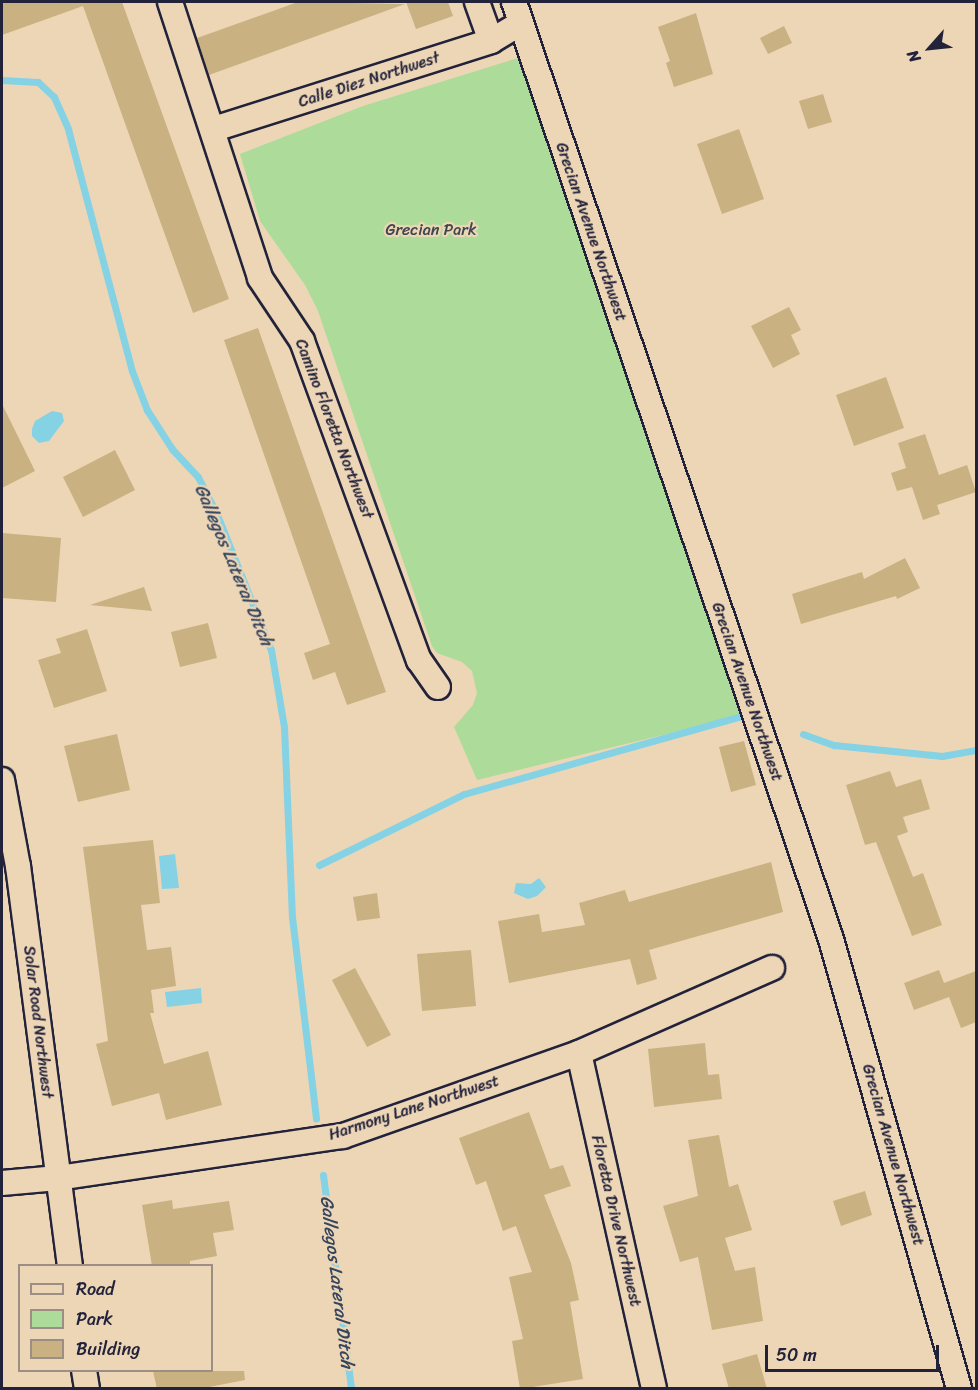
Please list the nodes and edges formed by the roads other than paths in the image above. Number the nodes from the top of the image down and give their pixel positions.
1 (170, 2) edge
2 (477, 2) edge
3 (517, 12) edge
4 (491, 41) junction
5 (214, 129) junction
6 (438, 687) dead end
7 (2, 780) edge
8 (772, 968) dead end
9 (579, 1053) junction
10 (58, 1178) junction
11 (2, 1183) edge
12 (70, 1264) edge
13 (84, 1372) edge
14 (87, 1389) edge
15 (654, 1389) edge
16 (959, 1389) edge

1 - 5 street, Camino Floretta Northwest
2 - 4 street
3 - 4 street, Calle Diez Northwest
3 - 16 street, Grecian Avenue Northwest
4 - 5 street, Calle Diez Northwest
5 - 6 street, Camino Floretta Northwest
7 - 10 street, Solar Road Northwest
8 - 9 street, Harmony Lane Northwest
9 - 10 street, Harmony Lane Northwest
9 - 15 street, Floretta Drive Northwest
10 - 11 street, Harmony Lane Northwest
10 - 12 street, Solar Road Northwest
13 - 14 street

